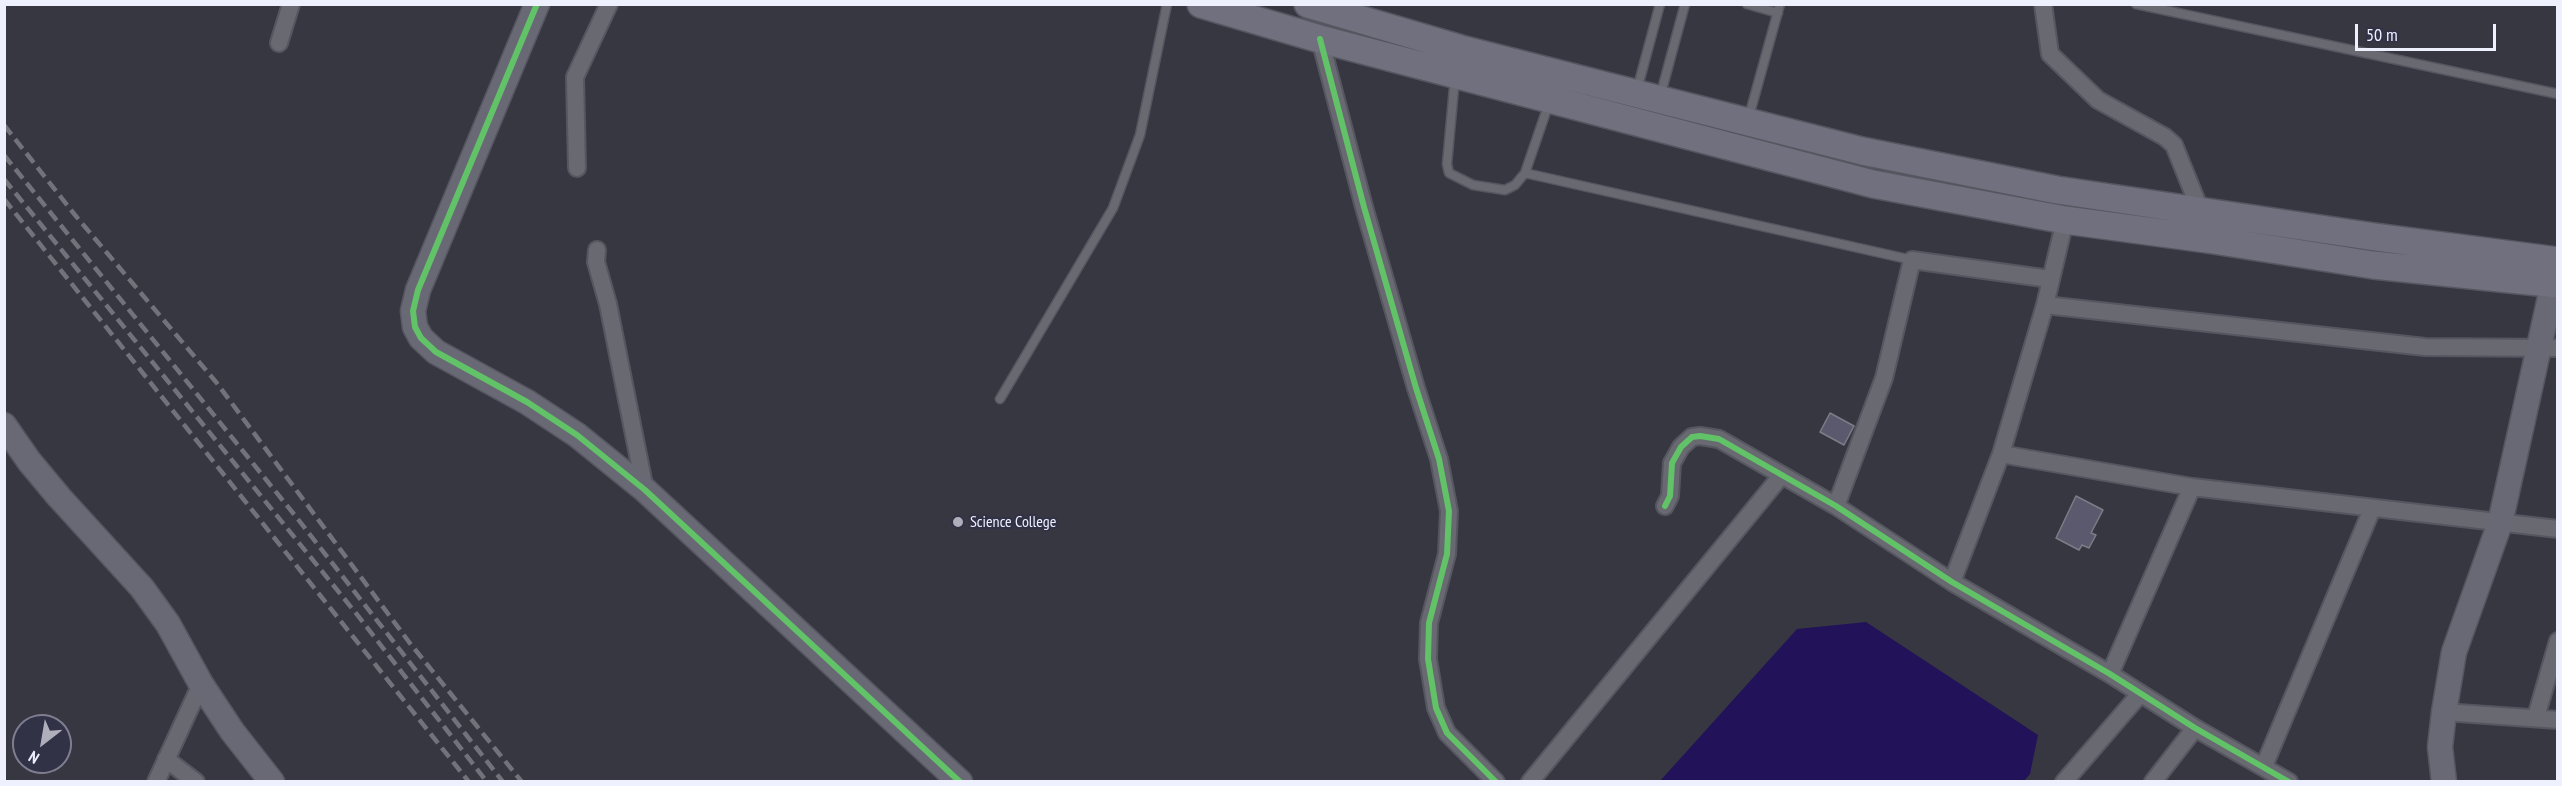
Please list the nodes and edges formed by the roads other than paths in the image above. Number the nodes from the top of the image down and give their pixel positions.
1 (291, 4) edge
2 (537, 4) edge
3 (609, 4) edge
4 (1167, 4) edge
5 (1201, 4) edge
6 (1308, 4) edge
7 (1660, 4) edge
8 (1685, 4) edge
9 (1748, 4) edge
10 (2043, 4) edge
11 (2136, 4) edge
12 (1779, 9) edge
13 (1320, 39) junction
14 (279, 43) dead end
15 (1455, 74) junction
16 (2558, 94) edge
17 (1648, 97) junction
18 (1551, 99) junction
19 (1748, 121) junction
20 (577, 168) dead end
21 (1524, 172) junction
22 (2201, 212) junction
23 (2064, 220) junction
24 (597, 250) dead end
25 (1912, 260) junction
26 (2556, 277) edge
27 (2050, 279) junction
28 (2045, 305) junction
29 (2548, 348) edge
30 (1000, 399) dead end
31 (4, 425) edge
32 (2001, 454) junction
33 (1781, 476) junction
34 (2192, 488) junction
35 (645, 490) junction
36 (1665, 506) dead end
37 (1836, 506) junction
38 (2372, 508) junction
39 (2500, 523) junction
40 (2558, 529) edge
41 (1952, 582) junction
42 (2558, 641) edge
43 (2110, 674) junction
44 (201, 684) junction
45 (2140, 694) junction
46 (2444, 712) junction
47 (2536, 717) junction
48 (2558, 720) edge
49 (2195, 728) junction
50 (166, 759) junction
51 (2275, 776) edge
52 (156, 782) edge
53 (196, 782) edge
54 (272, 782) edge
55 (960, 782) edge
56 (1496, 782) edge
57 (1530, 782) edge
58 (2064, 782) edge
59 (2153, 782) edge
60 (2444, 782) edge

1 - 14 street
2 - 35 street
3 - 20 street
4 - 30 lane
5 - 13 main road
6 - 17 main road
7 - 17 lane
8 - 17 lane
9 - 12 lane
10 - 22 street
11 - 16 lane
12 - 19 lane
13 - 15 main road
13 - 56 street
15 - 18 main road
15 - 21 lane
17 - 19 main road
18 - 21 lane
18 - 23 main road
19 - 22 main road
21 - 25 lane
22 - 26 main road
23 - 26 main road
23 - 27 street
24 - 35 street
25 - 27 street
25 - 37 street
26 - 29 street
27 - 28 street
28 - 29 street
28 - 32 street
29 - 39 street
31 - 44 street
32 - 34 street
32 - 41 street
33 - 36 street
33 - 37 street
33 - 57 street
34 - 38 street
34 - 43 street
35 - 55 street
37 - 41 street
38 - 39 street
38 - 51 street
39 - 40 street
39 - 46 street
41 - 43 street
42 - 47 street
43 - 45 street
44 - 50 street
44 - 54 street
45 - 49 street
45 - 58 street
46 - 47 street
46 - 60 street
47 - 48 street
49 - 51 street
49 - 59 street
50 - 52 street
50 - 53 street

